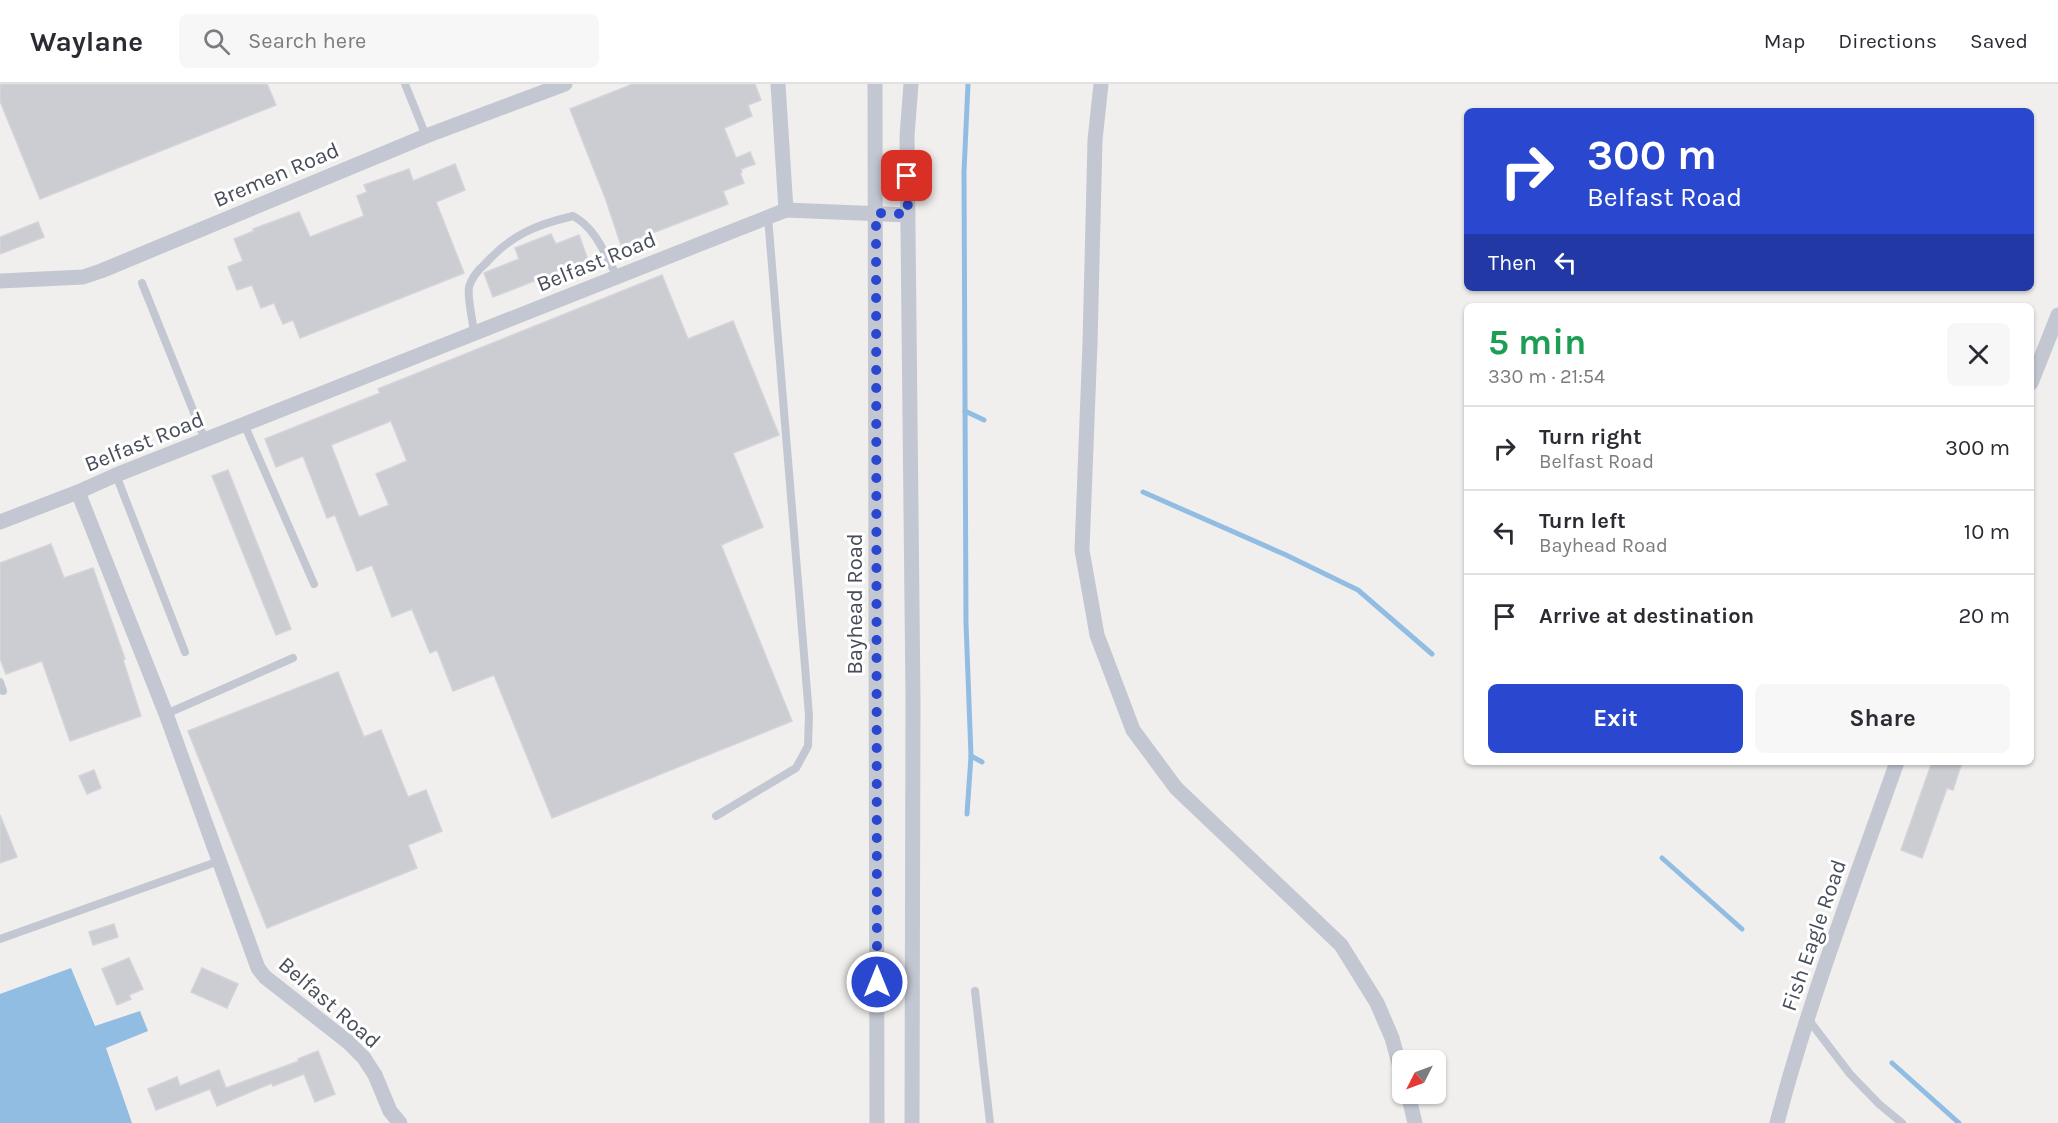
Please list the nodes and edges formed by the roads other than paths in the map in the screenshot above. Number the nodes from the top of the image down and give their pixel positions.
1 (405, 84) edge
2 (565, 84) edge
3 (778, 84) edge
4 (875, 84) edge
5 (910, 84) edge
6 (1101, 84) edge
7 (426, 136) junction
8 (786, 210) junction
9 (876, 213) junction
10 (908, 214) junction
11 (768, 217) junction
12 (617, 276) junction
13 (0, 281) edge
14 (142, 283) dead end
15 (2058, 315) edge
16 (474, 333) junction
17 (2034, 375) edge
18 (244, 424) junction
19 (205, 440) junction
20 (116, 475) junction
21 (78, 492) junction
22 (0, 522) edge
23 (314, 584) dead end
24 (185, 652) dead end
25 (293, 658) dead end
26 (0, 682) edge
27 (3, 691) dead end
28 (166, 714) junction
29 (1896, 765) edge
30 (716, 816) dead end
31 (219, 861) junction
32 (0, 939) edge
33 (975, 992) dead end
34 (1808, 1018) junction
35 (1395, 1050) edge
36 (1410, 1104) edge
37 (400, 1123) edge
38 (877, 1123) edge
39 (912, 1123) edge
40 (990, 1123) edge
41 (1415, 1123) edge
42 (1777, 1123) edge
43 (1902, 1123) edge

1 - 7 lane
2 - 7 street, Bremen Road
3 - 8 street
4 - 9 street, Bayhead Road
5 - 10 street
6 - 35 street
7 - 13 street, Bremen Road
8 - 9 street, Belfast Road
8 - 11 street, Belfast Road
9 - 10 street, Belfast Road
9 - 38 street, Bayhead Road
10 - 39 street
11 - 12 street, Belfast Road
11 - 30 lane
12 - 16 street, Belfast Road
12 - 16 lane
14 - 19 lane
15 - 17 street
16 - 18 street, Belfast Road
18 - 19 street, Belfast Road
18 - 23 lane
19 - 20 street, Belfast Road
20 - 21 street, Belfast Road
20 - 24 lane
21 - 22 street
21 - 28 street, Belfast Road
25 - 28 lane
26 - 27 lane
28 - 31 street, Belfast Road
29 - 34 street, Fish Eagle Road
31 - 32 lane
31 - 37 street, Belfast Road
33 - 40 lane
34 - 42 street, Fish Eagle Road
34 - 43 lane
36 - 41 street

